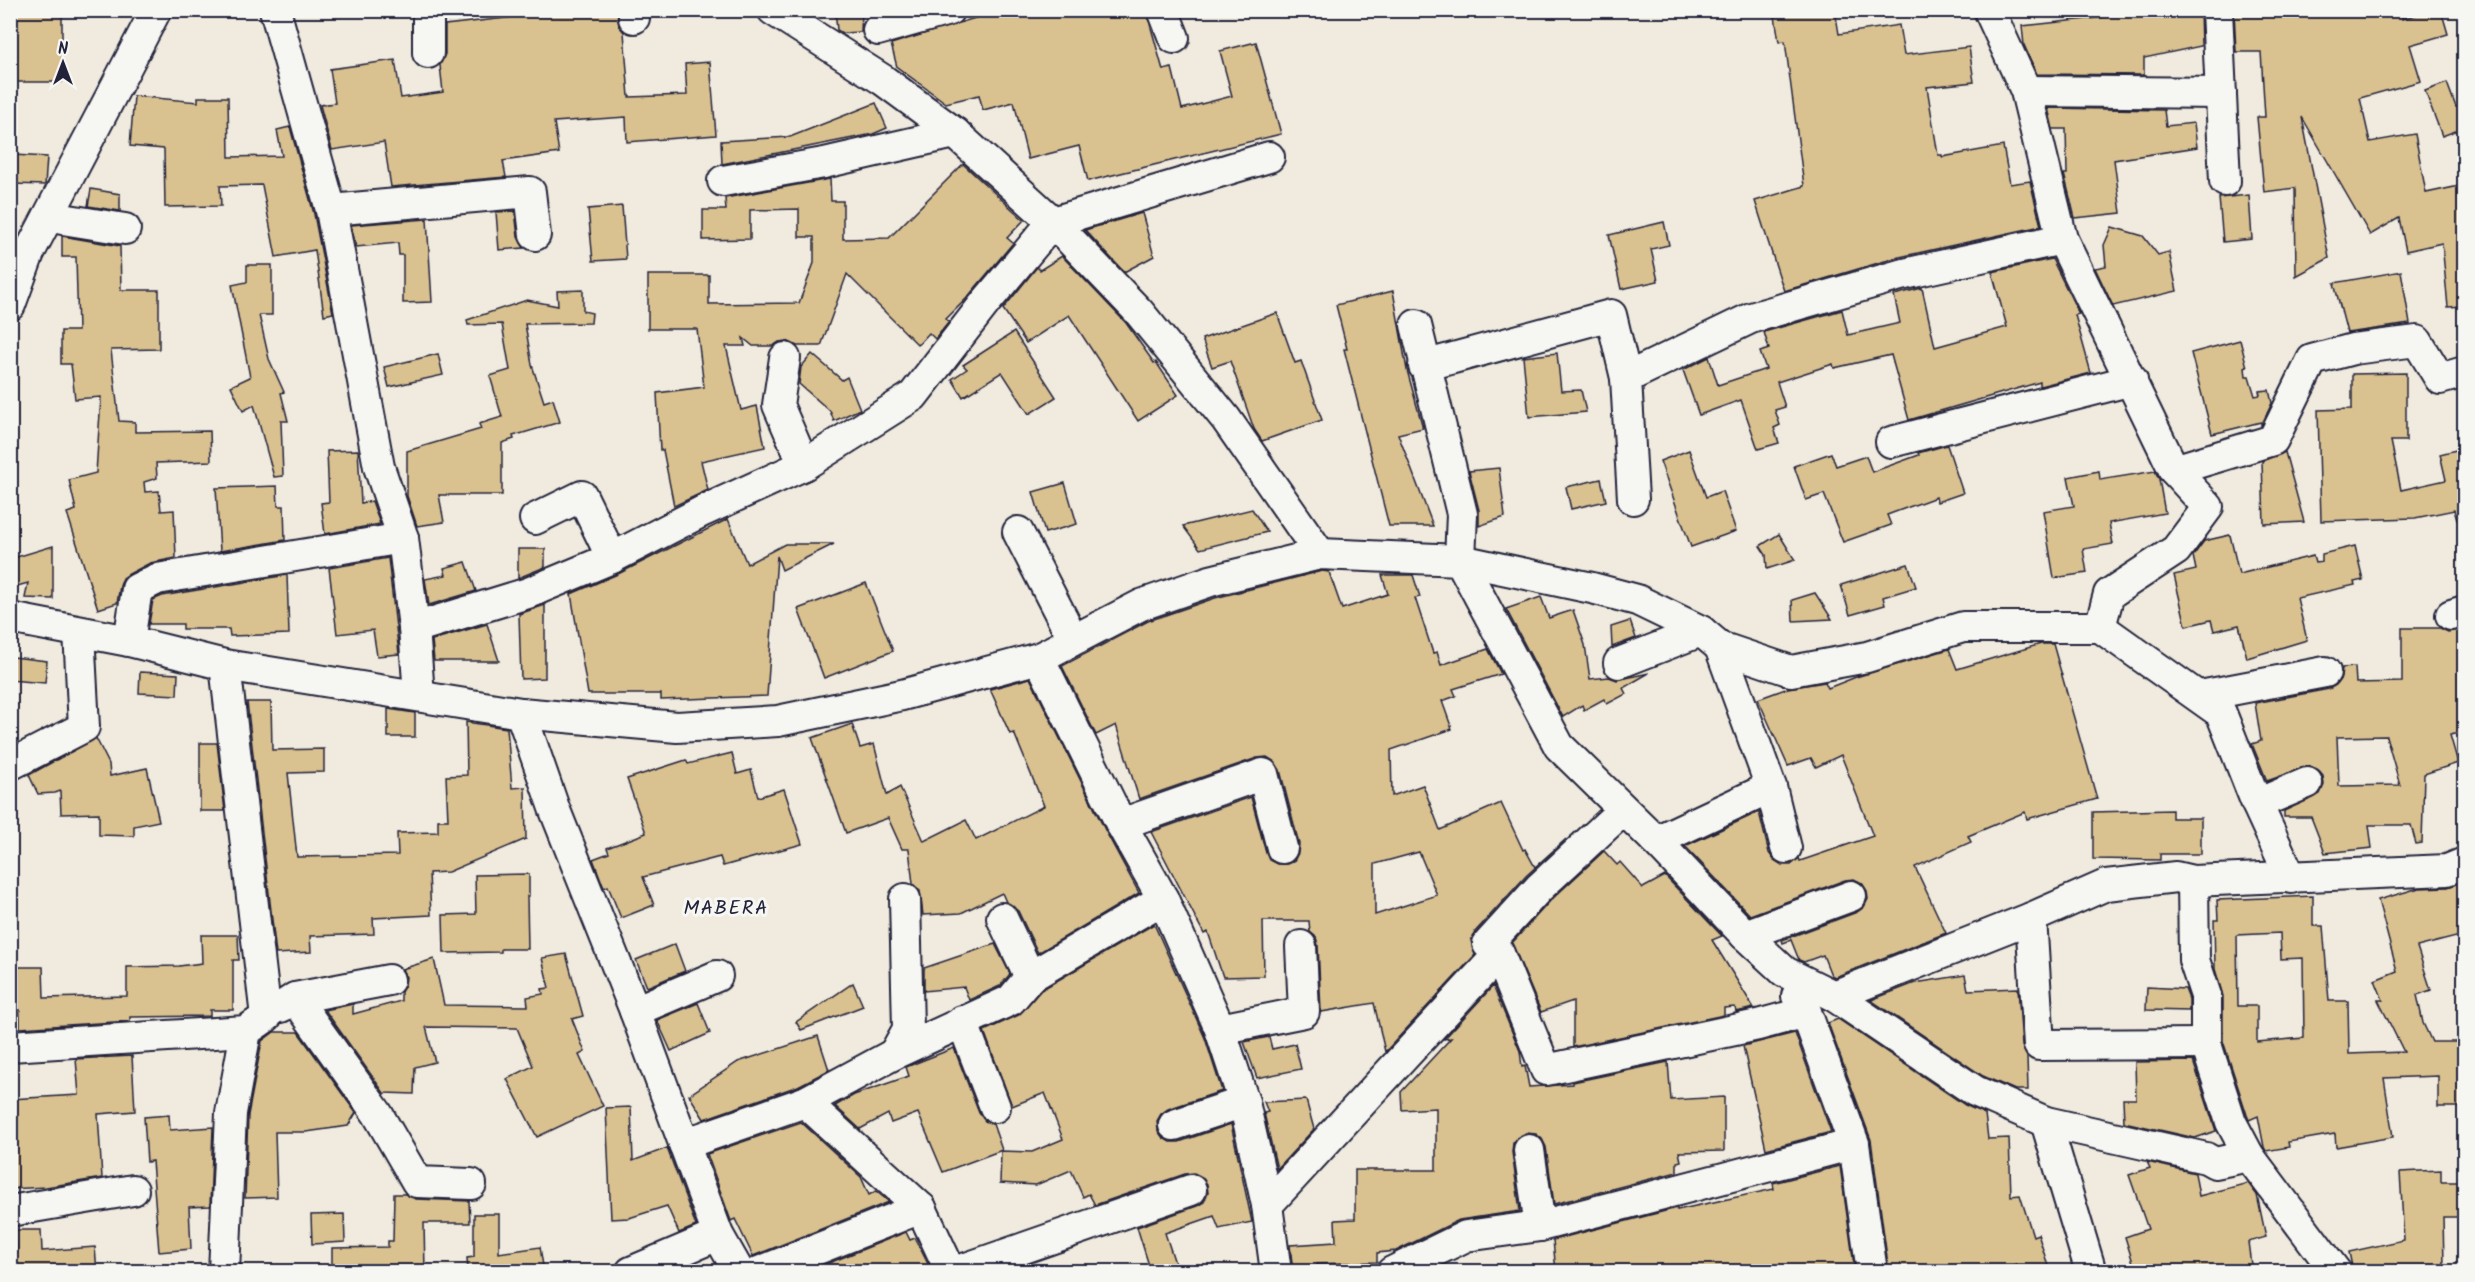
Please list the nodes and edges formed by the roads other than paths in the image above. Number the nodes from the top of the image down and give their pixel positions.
1 (156, 10) edge
2 (275, 10) edge
3 (428, 10) edge
4 (773, 10) edge
5 (949, 10) edge
6 (1162, 10) edge
7 (1989, 10) edge
8 (2217, 10) edge
9 (876, 20) edge
10 (1174, 38) dead end
11 (429, 53) dead end
12 (883, 80) junction
13 (2026, 91) junction
14 (2221, 93) junction
15 (955, 133) junction
16 (1269, 157) dead end
17 (723, 181) dead end
18 (2225, 181) dead end
19 (331, 210) junction
20 (50, 217) junction
21 (1053, 222) junction
22 (125, 230) dead end
23 (536, 235) dead end
24 (2062, 239) junction
25 (20, 253) edge
26 (10, 304) edge
27 (1416, 325) dead end
28 (785, 358) dead end
29 (1424, 366) junction
30 (2464, 372) edge
31 (1626, 378) junction
32 (2132, 380) junction
33 (1891, 442) dead end
34 (804, 465) junction
35 (2174, 470) junction
36 (1633, 499) dead end
37 (535, 519) dead end
38 (1018, 532) dead end
39 (403, 538) junction
40 (1320, 554) junction
41 (612, 558) junction
42 (1460, 560) junction
43 (10, 618) edge
44 (2100, 627) junction
45 (414, 628) junction
46 (79, 632) junction
47 (1072, 639) junction
48 (1711, 639) junction
49 (129, 642) junction
50 (1040, 658) junction
51 (1619, 663) dead end
52 (225, 665) junction
53 (2325, 672) dead end
54 (419, 695) junction
55 (2200, 696) junction
56 (521, 713) junction
57 (10, 765) edge
58 (2307, 783) dead end
59 (1771, 787) junction
60 (2257, 804) junction
61 (1623, 810) junction
62 (1121, 824) junction
63 (1656, 841) junction
64 (1282, 848) dead end
65 (1786, 848) dead end
66 (2464, 863) edge
67 (2291, 878) junction
68 (2193, 881) junction
69 (1851, 896) dead end
70 (905, 900) dead end
71 (1163, 900) junction
72 (1002, 918) dead end
73 (2031, 918) junction
74 (1745, 935) junction
75 (1301, 946) dead end
76 (1498, 954) junction
77 (1785, 972) junction
78 (717, 976) dead end
79 (1030, 977) junction
80 (389, 981) dead end
81 (1834, 996) junction
82 (295, 998) junction
83 (635, 1011) junction
84 (1806, 1012) junction
85 (962, 1021) junction
86 (256, 1024) junction
87 (1220, 1029) junction
88 (2206, 1044) junction
89 (10, 1046) edge
90 (894, 1054) junction
91 (805, 1102) junction
92 (1244, 1102) junction
93 (995, 1107) dead end
94 (2046, 1122) junction
95 (1174, 1125) dead end
96 (684, 1144) junction
97 (1854, 1144) junction
98 (1529, 1150) dead end
99 (2249, 1156) junction
100 (471, 1184) dead end
101 (133, 1190) dead end
102 (1191, 1190) dead end
103 (1267, 1205) junction
104 (921, 1208) junction
105 (10, 1211) edge
106 (1540, 1226) junction
107 (718, 1235) junction
108 (224, 1272) edge
109 (631, 1272) edge
110 (739, 1272) edge
111 (759, 1272) edge
112 (953, 1272) edge
113 (1276, 1272) edge
114 (1392, 1272) edge
115 (1872, 1272) edge
116 (2091, 1272) edge
117 (2336, 1272) edge

1 - 20 street
2 - 19 street
3 - 11 street
4 - 12 street
5 - 9 street
6 - 10 street
7 - 13 street
8 - 14 street
9 - 12 street
12 - 15 street
13 - 14 street
13 - 24 street
14 - 18 street
15 - 17 street
15 - 21 street
16 - 21 street
19 - 23 street
19 - 39 street
20 - 22 street
20 - 25 street
21 - 34 street
21 - 40 street
24 - 31 street
24 - 32 street
25 - 26 street
27 - 29 street
28 - 34 street
29 - 31 street
29 - 42 street
30 - 35 street
31 - 36 street
32 - 33 street
32 - 35 street
34 - 41 street
35 - 44 street
37 - 41 street
38 - 47 street
39 - 45 street
39 - 49 street
40 - 42 street
40 - 47 street
41 - 45 street
42 - 48 street
42 - 61 street
43 - 46 street
44 - 48 street
44 - 55 street
45 - 54 street
46 - 49 street
46 - 57 street
47 - 50 street
48 - 51 street
48 - 59 street
49 - 52 street
50 - 56 street
50 - 62 street
52 - 54 street
52 - 86 street
53 - 55 street
54 - 56 street
55 - 60 street
56 - 83 street
58 - 60 street
59 - 63 street
59 - 65 street
60 - 67 street
61 - 63 street
61 - 76 street
62 - 64 street
62 - 71 street
63 - 74 street
66 - 67 street
67 - 68 street
68 - 73 street
68 - 88 street
69 - 74 street
70 - 90 street
71 - 79 street
71 - 87 street
72 - 79 street
73 - 81 street
73 - 88 street
74 - 77 street
75 - 87 street
76 - 84 street
76 - 103 street
77 - 81 street
77 - 84 street
78 - 83 street
79 - 85 street
80 - 82 street
81 - 94 street
82 - 86 street
82 - 100 street
83 - 96 street
84 - 97 street
85 - 90 street
85 - 93 street
86 - 89 street
86 - 108 street
87 - 92 street
88 - 99 street
90 - 91 street
91 - 96 street
91 - 104 street
92 - 95 street
92 - 103 street
94 - 99 street
94 - 116 street
96 - 107 street
97 - 106 street
97 - 115 street
98 - 106 street
99 - 117 street
101 - 105 street
102 - 112 street
103 - 113 street
104 - 111 street
104 - 112 street
106 - 114 street
107 - 109 street
107 - 110 street

